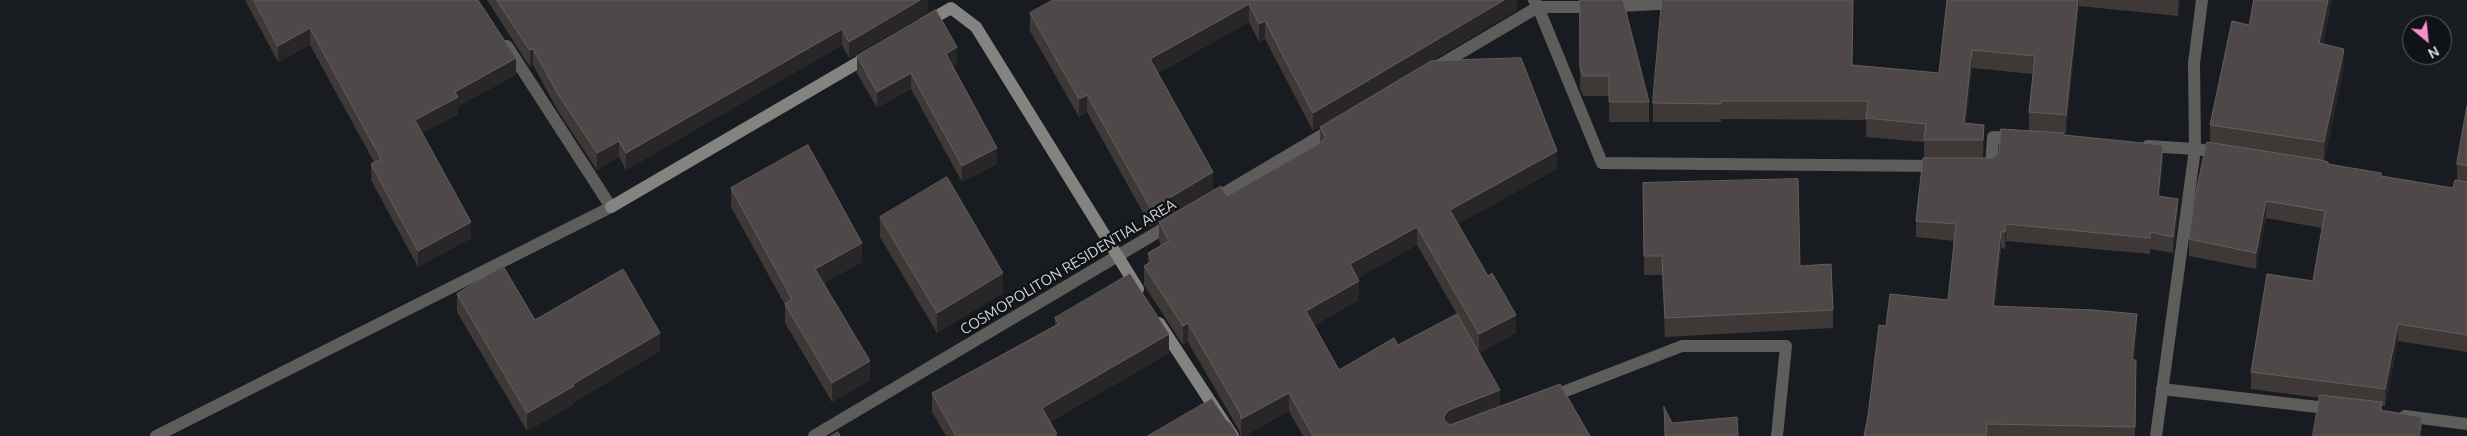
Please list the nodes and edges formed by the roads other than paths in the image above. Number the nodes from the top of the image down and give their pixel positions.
1 (2202, 0) edge
2 (1686, 2) edge
3 (1536, 4) edge
4 (916, 28) edge
5 (499, 33) edge
6 (882, 48) edge
7 (1426, 74) edge
8 (1349, 119) edge
9 (2031, 139) edge
10 (2137, 146) edge
11 (2195, 149) junction
12 (2214, 152) edge
13 (1951, 166) edge
14 (1971, 167) edge
15 (1202, 206) edge
16 (611, 207) junction
17 (1185, 216) edge
18 (1116, 257) junction
19 (1143, 297) edge
20 (1154, 314) edge
21 (2162, 389) junction
22 (1536, 403) edge
23 (2349, 410) edge
24 (2388, 415) edge
25 (2467, 424) edge
26 (156, 436) edge
27 (814, 436) edge
28 (1233, 436) edge
29 (1777, 436) edge
30 (2156, 436) edge

1 - 11 street
2 - 3 street
3 - 7 street
3 - 13 street
4 - 18 street
5 - 16 street
6 - 16 street
8 - 15 street
9 - 14 street
10 - 11 street
11 - 12 street
11 - 21 street
16 - 26 street
17 - 18 street, COSMOPOLITON RESIDENTIAL AREA
18 - 19 street
18 - 27 street, COSMOPOLITON RESIDENTIAL AREA
20 - 28 street
21 - 23 street
21 - 30 street
22 - 29 street
24 - 25 street

